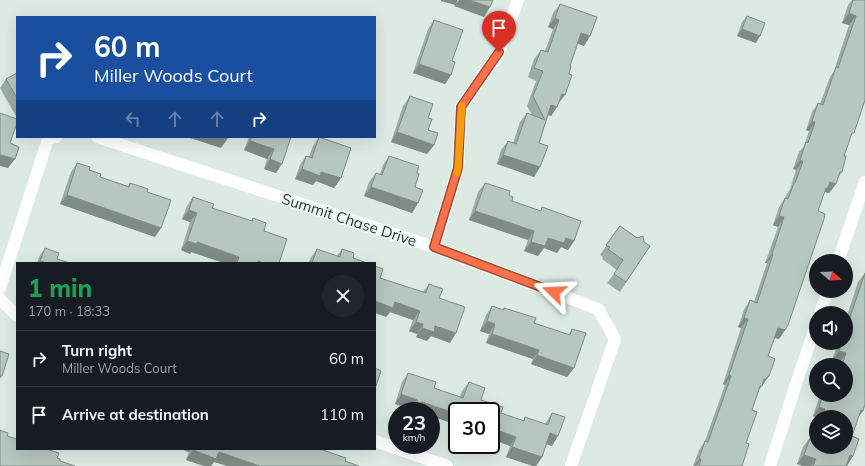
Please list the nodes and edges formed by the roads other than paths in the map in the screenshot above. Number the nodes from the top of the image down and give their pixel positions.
1 (518, 0) edge
2 (52, 138) edge
3 (100, 138) edge
4 (865, 182) edge
5 (434, 247) junction
6 (840, 254) edge
7 (0, 288) edge
8 (0, 299) edge
9 (16, 315) edge
10 (809, 346) edge
11 (376, 441) edge
12 (447, 466) edge
13 (571, 466) edge
14 (770, 466) edge

1 - 5 street
2 - 7 street
3 - 5 street, Summit Chase Drive
4 - 6 street
5 - 13 street, Summit Chase Drive
8 - 9 street
10 - 14 street
11 - 12 street

